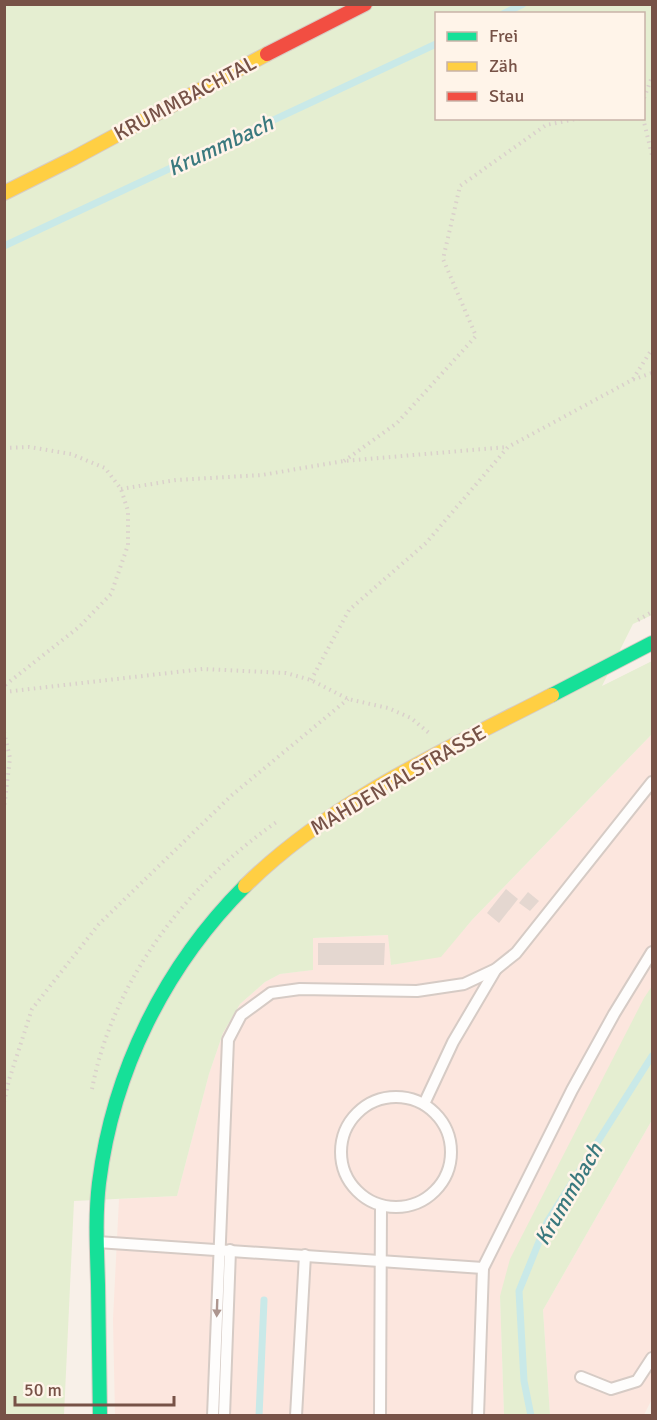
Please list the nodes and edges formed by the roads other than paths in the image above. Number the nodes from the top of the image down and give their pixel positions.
1 (365, 4) edge
2 (4, 193) edge
3 (652, 643) edge
4 (652, 782) edge
5 (652, 952) edge
6 (496, 969) junction
7 (424, 1104) junction
8 (381, 1206) junction
9 (97, 1242) junction
10 (224, 1250) junction
11 (305, 1256) junction
12 (381, 1261) junction
13 (483, 1268) junction
14 (652, 1358) edge
15 (581, 1377) dead end
16 (100, 1416) edge
17 (213, 1416) edge
18 (224, 1416) edge
19 (296, 1416) edge
20 (380, 1416) edge
21 (478, 1416) edge

1 - 2 main road, KRUMMBACHTAL
3 - 9 main road, MAHDENTALSTRASSE
4 - 6 lane
5 - 13 lane
6 - 7 lane
6 - 10 lane
7 - 8 lane
7 - 8 lane
8 - 12 lane
9 - 10 lane
9 - 16 main road, MAHDENTALSTRASSE
10 - 11 lane
10 -> 17 lane
10 - 18 lane
11 - 12 lane
11 - 19 lane
12 - 13 lane
12 - 20 lane
13 - 21 lane
14 - 15 lane

